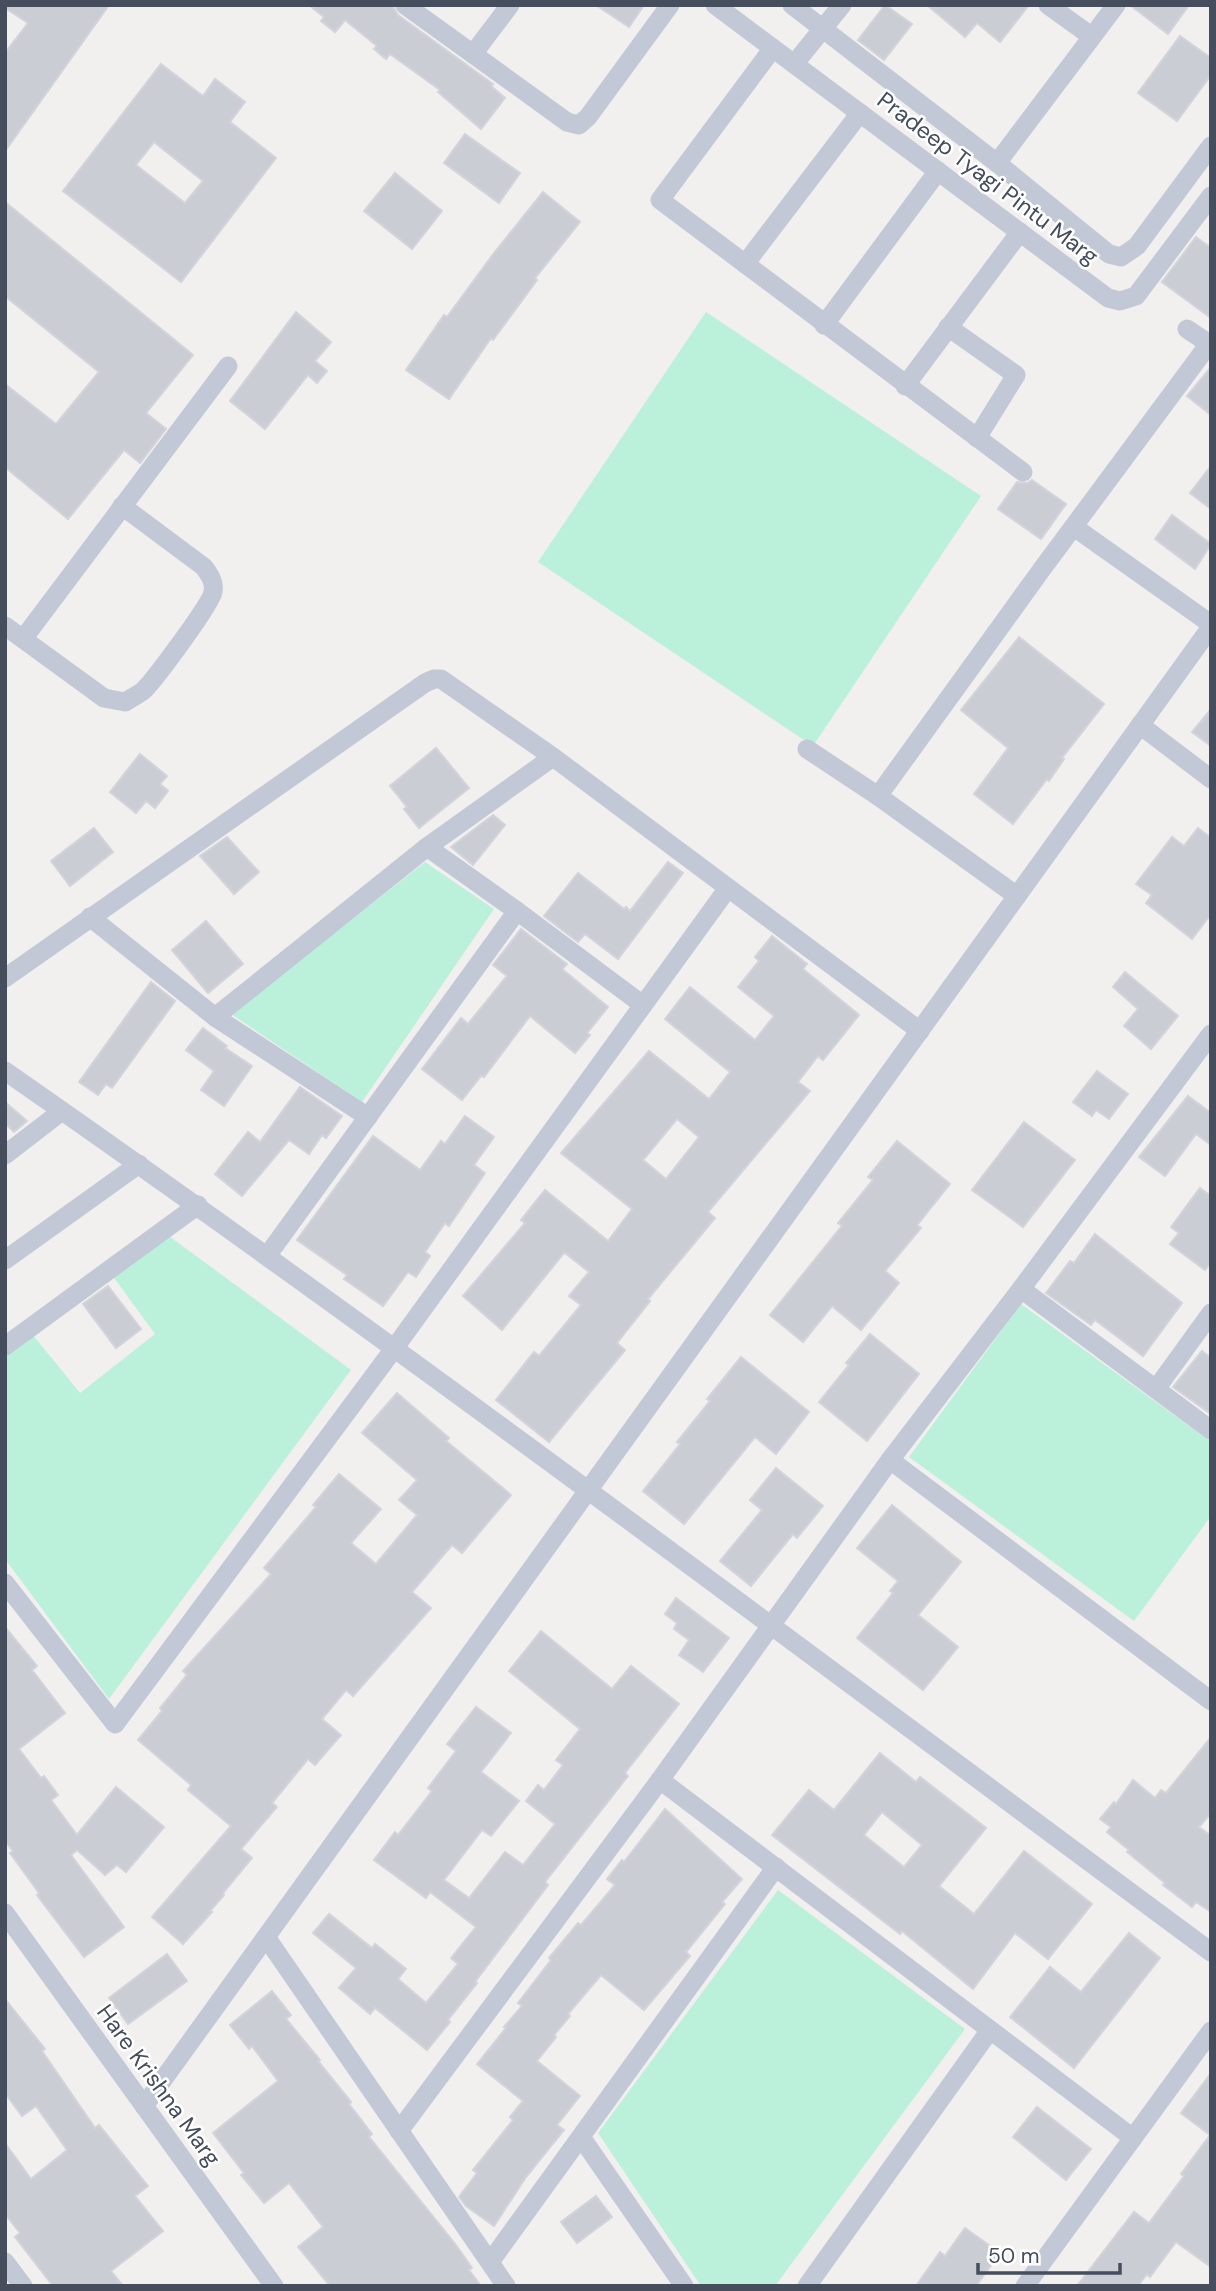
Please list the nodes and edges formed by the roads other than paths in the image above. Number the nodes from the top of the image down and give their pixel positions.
1 (405, 5) edge
2 (510, 5) edge
3 (670, 5) edge
4 (715, 5) edge
5 (792, 5) edge
6 (842, 5) edge
7 (1048, 5) edge
8 (1116, 5) edge
9 (823, 29) junction
10 (1091, 36) junction
11 (773, 48) junction
12 (473, 54) junction
13 (795, 64) junction
14 (860, 113) junction
15 (1211, 146) edge
16 (996, 163) junction
17 (937, 171) junction
18 (1211, 196) edge
19 (1020, 232) junction
20 (745, 264) junction
21 (824, 324) junction
22 (948, 327) junction
23 (1187, 329) dead end
24 (1210, 345) edge
25 (228, 366) dead end
26 (905, 386) junction
27 (976, 438) junction
28 (1023, 472) dead end
29 (122, 506) junction
30 (1074, 527) junction
31 (1211, 625) edge
32 (5, 626) edge
33 (23, 639) junction
34 (1140, 725) junction
35 (807, 749) dead end
36 (553, 757) junction
37 (1211, 779) edge
38 (878, 796) junction
39 (427, 847) junction
40 (728, 888) junction
41 (1017, 896) junction
42 (517, 911) junction
43 (90, 916) junction
44 (5, 978) edge
45 (643, 1005) junction
46 (215, 1017) junction
47 (920, 1031) junction
48 (1210, 1035) edge
49 (5, 1071) edge
50 (62, 1111) junction
51 (368, 1117) junction
52 (5, 1155) edge
53 (139, 1164) junction
54 (198, 1205) junction
55 (267, 1256) junction
56 (5, 1260) edge
57 (1021, 1289) junction
58 (1211, 1313) edge
59 (5, 1346) edge
60 (393, 1350) junction
61 (1156, 1389) junction
62 (1211, 1430) edge
63 (890, 1460) junction
64 (589, 1489) junction
65 (5, 1583) edge
66 (771, 1626) junction
67 (1211, 1701) edge
68 (660, 1780) junction
69 (776, 1867) junction
70 (5, 1913) edge
71 (266, 1937) junction
72 (1211, 1952) edge
73 (990, 2030) junction
74 (1211, 2031) edge
75 (144, 2106) junction
76 (399, 2131) junction
77 (581, 2137) junction
78 (1133, 2138) junction
79 (490, 2262) junction
80 (274, 2286) edge
81 (506, 2286) edge
82 (684, 2286) edge
83 (807, 2286) edge
84 (1025, 2286) edge

1 - 12 street
2 - 12 street
3 - 12 street
4 - 11 street, Pradeep Tyagi Pintu Marg
5 - 9 street
6 - 9 street
7 - 10 street
8 - 10 street
9 - 13 street
9 - 16 street
10 - 16 street
11 - 13 street, Pradeep Tyagi Pintu Marg
11 - 20 street
13 - 14 street, Pradeep Tyagi Pintu Marg
14 - 17 street, Pradeep Tyagi Pintu Marg
14 - 20 street
15 - 16 street
17 - 19 street, Pradeep Tyagi Pintu Marg
17 - 21 street
18 - 19 street, Pradeep Tyagi Pintu Marg
19 - 22 street
20 - 21 street
21 - 26 street
22 - 26 street
22 - 27 street
23 - 24 street
24 - 30 street
25 - 29 street
26 - 27 street
27 - 28 street
29 - 33 street
29 - 33 street
30 - 31 street
30 - 38 street
31 - 34 street
32 - 33 street
34 - 37 street
34 - 41 street
35 - 38 street
36 - 39 street
36 - 40 street
36 - 43 street
38 - 41 street
39 - 42 street
39 - 46 street
40 - 45 street
40 - 47 street
41 - 47 street
42 - 45 street
42 - 51 street
43 - 44 street
43 - 46 street
45 - 60 street
46 - 51 street
47 - 64 street
48 - 57 street
49 - 50 street
50 - 52 street
50 - 53 street
51 - 55 street
53 - 54 street
53 - 56 street
54 - 55 street
54 - 59 street
55 - 60 street
57 - 61 street
57 - 63 street
58 - 61 street
60 - 64 street
60 - 65 street
61 - 62 street
63 - 66 street
63 - 67 street
64 - 66 street
64 - 71 street
66 - 68 street
66 - 72 street
68 - 69 street
68 - 76 street
69 - 73 street
69 - 77 street
70 - 75 street, Hare Krishna Marg
71 - 75 street
71 - 76 street
73 - 78 street
73 - 83 street
74 - 78 street
75 - 80 street, Hare Krishna Marg
76 - 79 street
77 - 79 street
77 - 82 street
78 - 84 street
79 - 81 street

